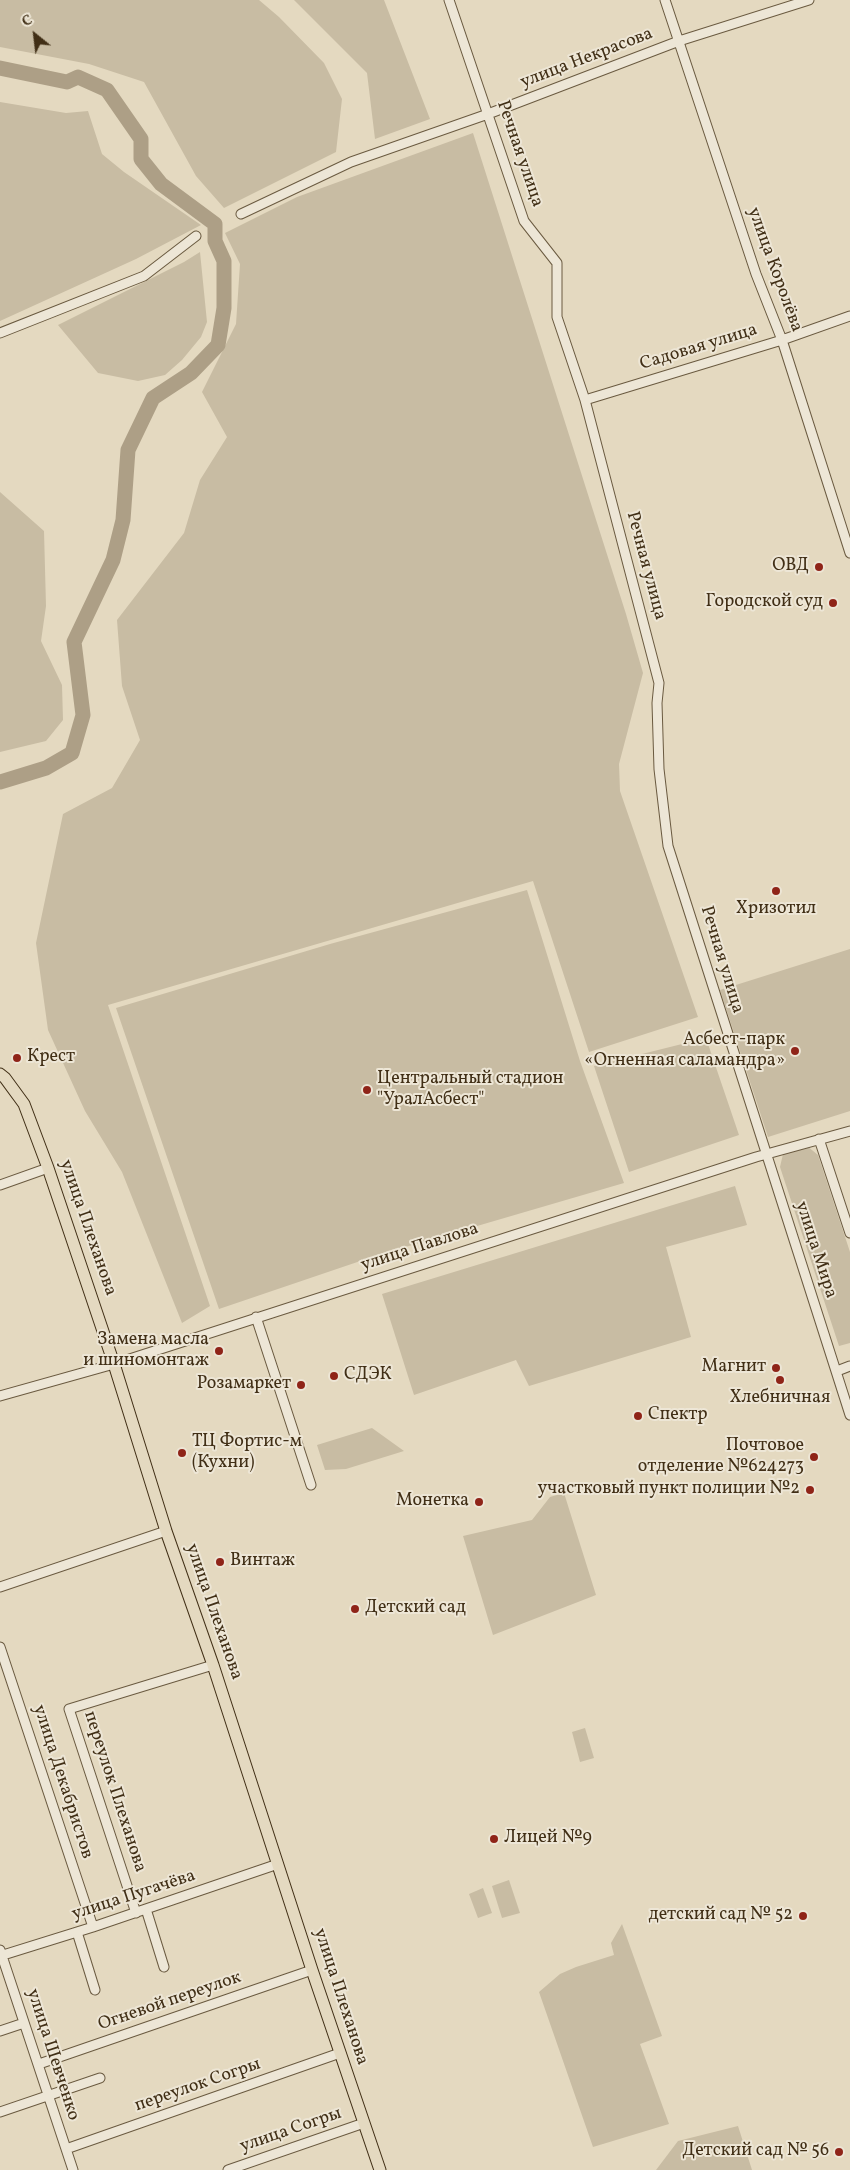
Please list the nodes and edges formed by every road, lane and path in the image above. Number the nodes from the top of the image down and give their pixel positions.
1 (449, 0) edge
2 (665, 0) edge
3 (809, 0) edge
4 (679, 41) junction
5 (488, 114) junction
6 (241, 214) dead end
7 (196, 236) dead end
8 (850, 316) edge
9 (0, 333) edge
10 (782, 340) junction
11 (585, 400) junction
12 (850, 552) edge
13 (0, 1074) edge
14 (850, 1131) edge
15 (819, 1140) junction
16 (767, 1154) junction
17 (48, 1168) junction
18 (0, 1185) edge
19 (850, 1233) edge
20 (256, 1317) junction
21 (114, 1364) junction
22 (850, 1366) edge
23 (836, 1370) junction
24 (0, 1396) edge
25 (850, 1415) edge
26 (311, 1485) dead end
27 (166, 1531) junction
28 (0, 1587) edge
29 (0, 1647) edge
30 (213, 1665) junction
31 (278, 1864) junction
32 (146, 1909) junction
33 (136, 1913) junction
34 (94, 1927) junction
35 (77, 1932) junction
36 (1, 1953) edge
37 (164, 1967) dead end
38 (312, 1970) junction
39 (95, 1990) dead end
40 (24, 2023) junction
41 (0, 2031) edge
42 (340, 2053) junction
43 (39, 2064) junction
44 (100, 2078) dead end
45 (50, 2096) junction
46 (0, 2112) edge
47 (364, 2123) junction
48 (66, 2149) junction
49 (73, 2170) edge
50 (228, 2170) edge
51 (380, 2170) edge

1 - 5 street, Речная улица
2 - 4 street, улица Королёва
3 - 4 street, улица Некрасова
4 - 5 street, улица Некрасова
4 - 10 street, улица Королёва
5 - 6 street, улица Некрасова
5 - 11 street, Речная улица
7 - 9 street
8 - 10 street, Садовая улица
10 - 11 street, Садовая улица
10 - 12 street, улица Королёва
11 - 16 street, Речная улица
13 - 17 main road, улица Плеханова
14 - 15 street, улица Павлова
15 - 16 street, улица Павлова
15 - 19 street
16 - 20 street, улица Павлова
16 - 23 street, улица Мира
17 - 18 street
17 - 21 main road, улица Плеханова
20 - 21 street, улица Павлова
20 - 26 street
21 - 24 street, улица Павлова
21 - 27 main road, улица Плеханова
22 - 23 street
23 - 25 street, улица Мира
27 - 28 street
27 - 30 main road, улица Плеханова
29 - 34 street, улица Декабристов
30 - 31 main road, улица Плеханова
30 - 33 street, переулок Плеханова
31 - 32 street, улица Пугачёва
31 - 38 main road, улица Плеханова
32 - 33 street, улица Пугачёва
32 - 37 street
33 - 34 street, улица Пугачёва
34 - 35 street, улица Пугачёва
35 - 36 street, улица Пугачёва
35 - 39 street
36 - 40 street, улица Шевченко
38 - 42 main road, улица Плеханова
38 - 43 street, Огневой переулок
40 - 41 street
40 - 43 street, улица Шевченко
42 - 47 main road, улица Плеханова
42 - 48 street, переулок Согры
43 - 45 street, улица Шевченко
44 - 45 street
45 - 46 street
45 - 48 street, улица Шевченко
47 - 50 street, улица Согры
47 - 51 main road, улица Плеханова
48 - 49 street, улица Шевченко

